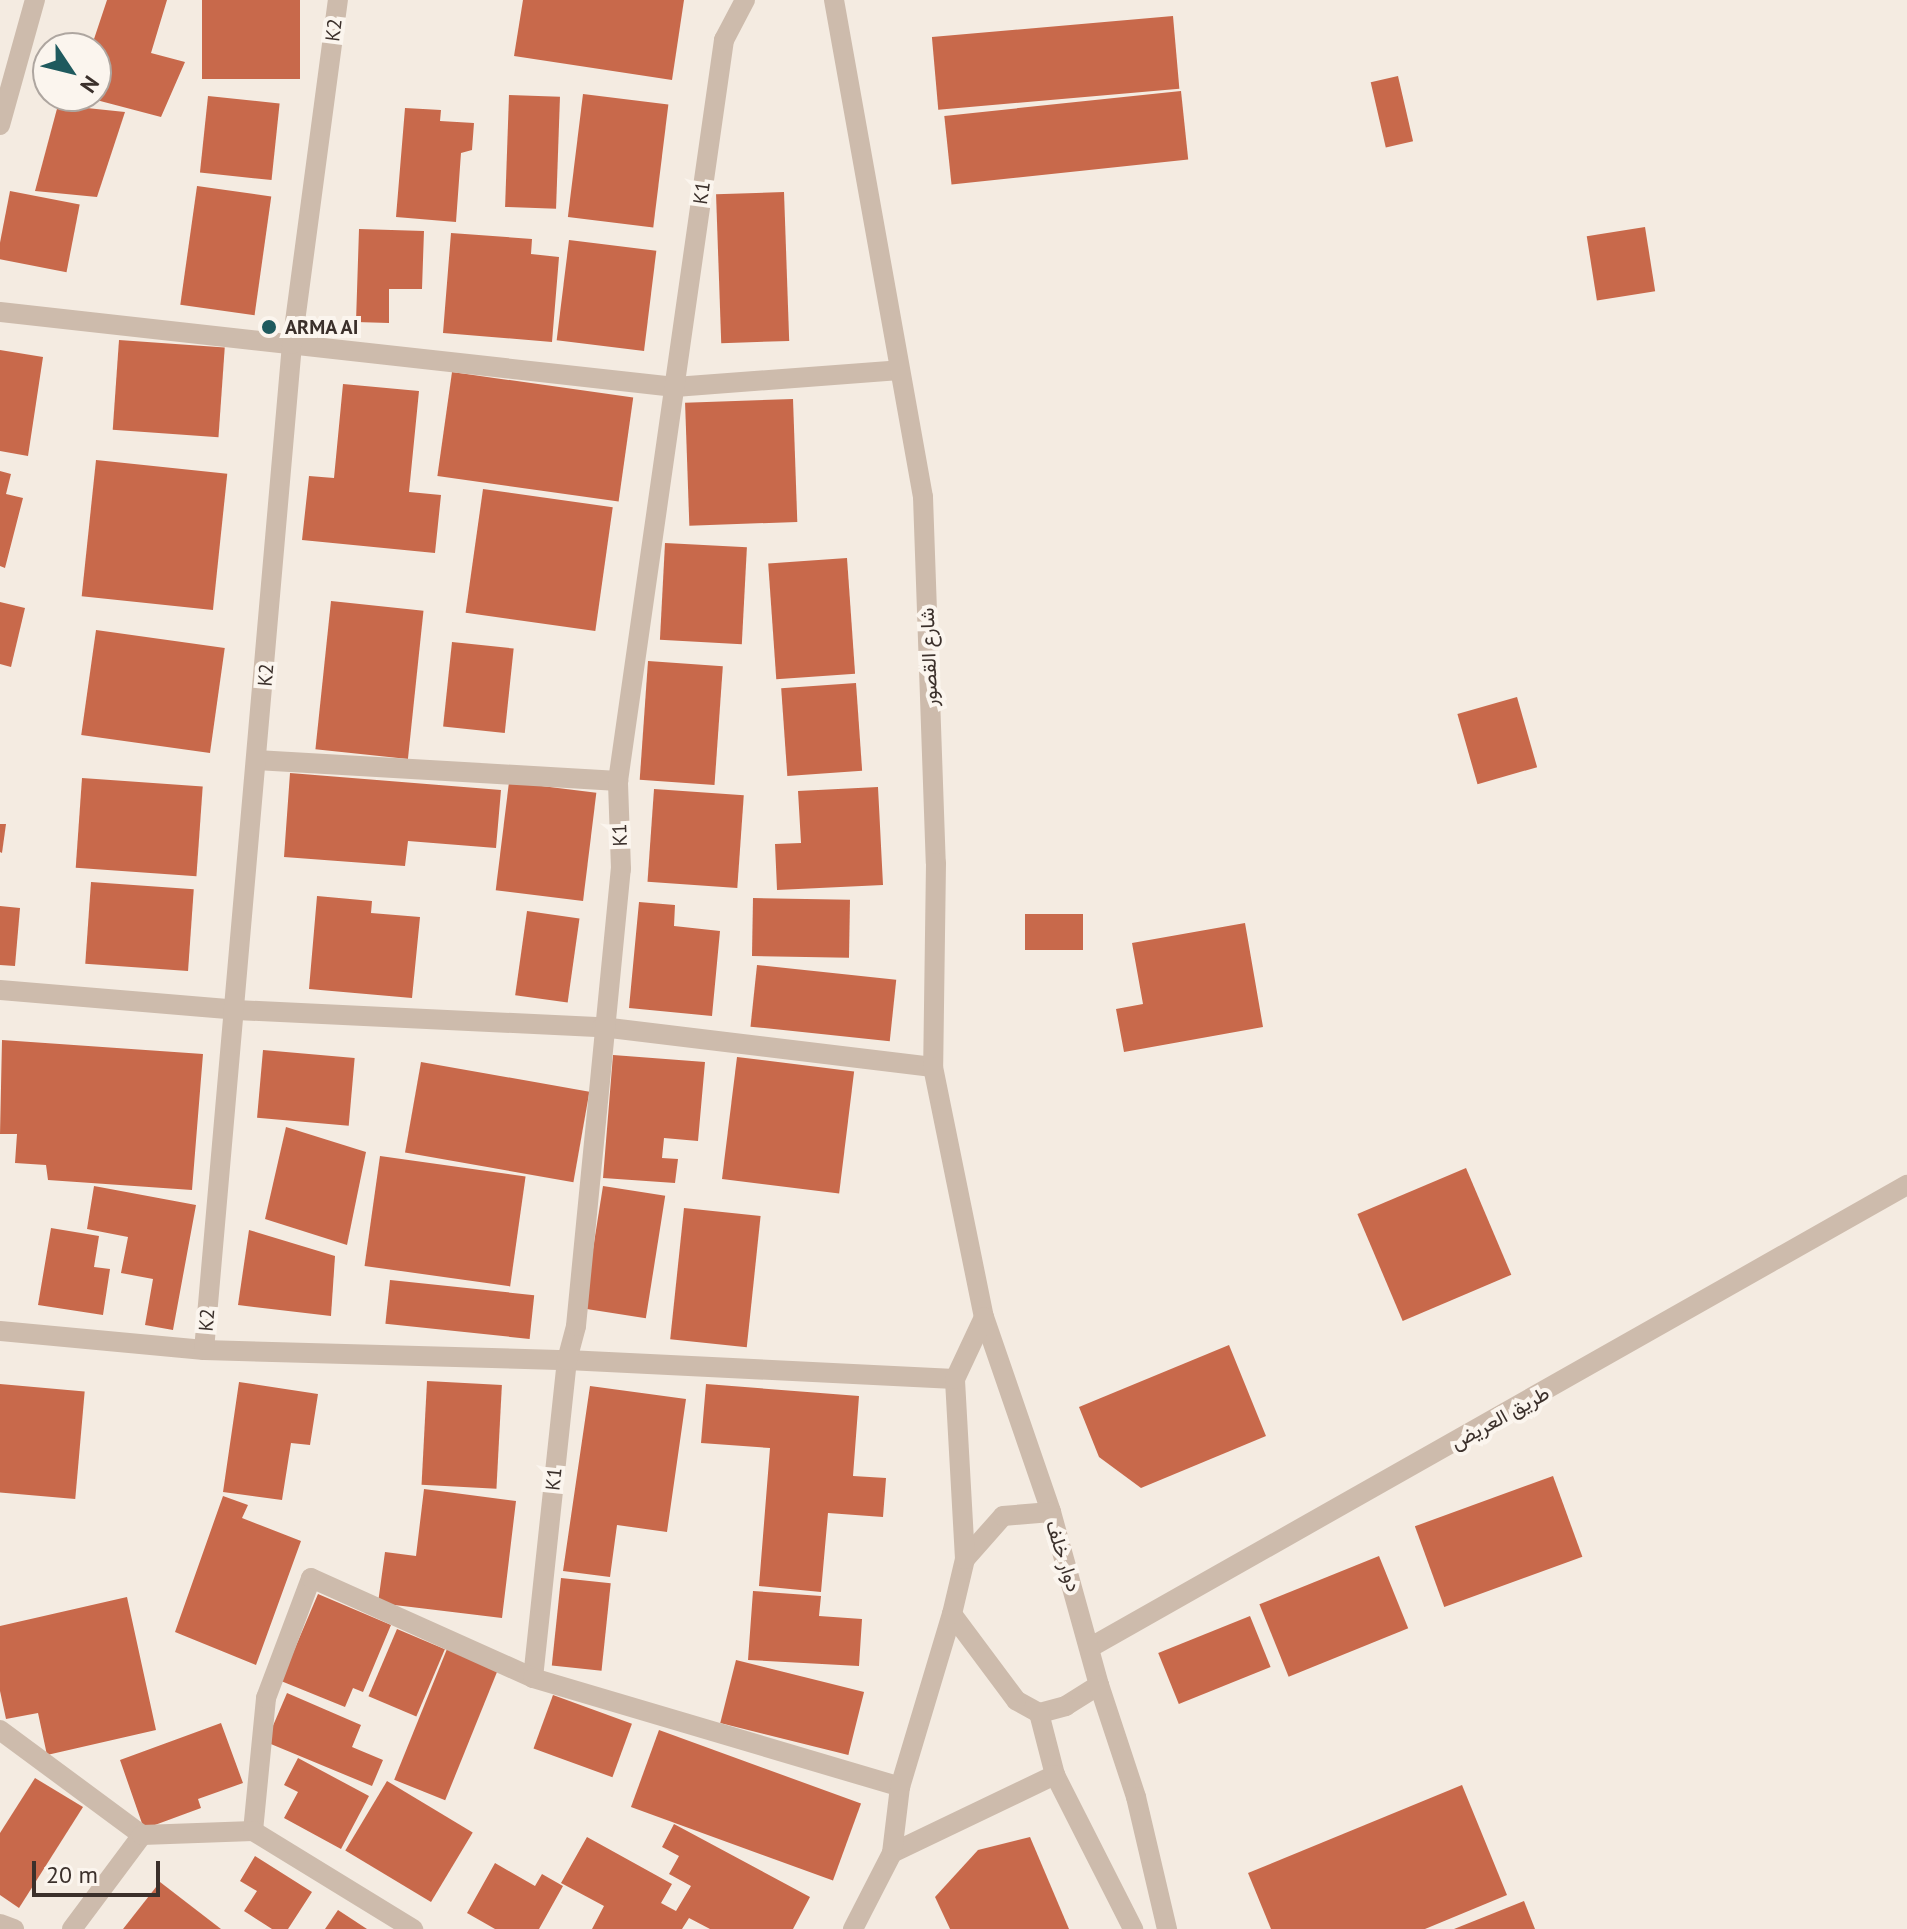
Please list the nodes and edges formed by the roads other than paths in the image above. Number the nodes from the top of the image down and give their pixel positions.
1 (35, 0) edge
2 (338, 0) edge
3 (745, 0) edge
4 (834, 0) edge
5 (0, 125) edge
6 (0, 312) edge
7 (292, 344) junction
8 (899, 370) junction
9 (675, 387) junction
10 (256, 760) junction
11 (618, 781) junction
12 (0, 990) edge
13 (236, 1010) junction
14 (602, 1027) junction
15 (933, 1067) junction
16 (1907, 1185) edge
17 (984, 1317) junction
18 (0, 1331) edge
19 (204, 1350) junction
20 (567, 1360) junction
21 (955, 1379) junction
22 (1051, 1512) junction
23 (965, 1559) junction
24 (952, 1614) junction
25 (1091, 1647) junction
26 (533, 1678) junction
27 (1099, 1685) junction
28 (1039, 1713) junction
29 (0, 1730) edge
30 (1055, 1775) junction
31 (900, 1787) junction
32 (253, 1831) junction
33 (142, 1835) junction
34 (892, 1853) junction
35 (0, 1924) edge
36 (14, 1929) edge
37 (72, 1929) edge
38 (413, 1929) edge
39 (853, 1929) edge
40 (1133, 1929) edge
41 (1167, 1929) edge

1 - 5 street
2 - 7 street, K2
3 - 9 street, K1
4 - 8 street, شارع القصور
6 - 7 street
7 - 9 street
7 - 10 street, K2
8 - 9 street
8 - 15 street, شارع القصور
9 - 11 street, K1
10 - 11 street
10 - 13 street, K2
11 - 14 street, K1
12 - 13 street
13 - 14 street
13 - 19 street, K2
14 - 15 street
14 - 20 street, K1
15 - 17 street, شارع القصور
16 - 25 street, طريق العريض
17 - 21 street
17 - 22 street, شارع القصور
18 - 19 street
19 - 20 street
20 - 21 street
20 - 26 street, K1
21 - 23 street
22 - 23 street, دوار خلف
22 - 25 street, دوار خلف
23 - 24 street, دوار خلف
24 - 28 street
24 - 31 street, دوار خلف
25 - 27 street, دوار خلف
26 - 31 street
26 - 32 street
27 - 28 street
27 - 41 street, دوار خلف
28 - 30 street
29 - 33 street
30 - 34 street
30 - 40 street
31 - 34 street, دوار خلف
32 - 33 street
32 - 38 street
33 - 37 street
34 - 39 street
35 - 36 street

